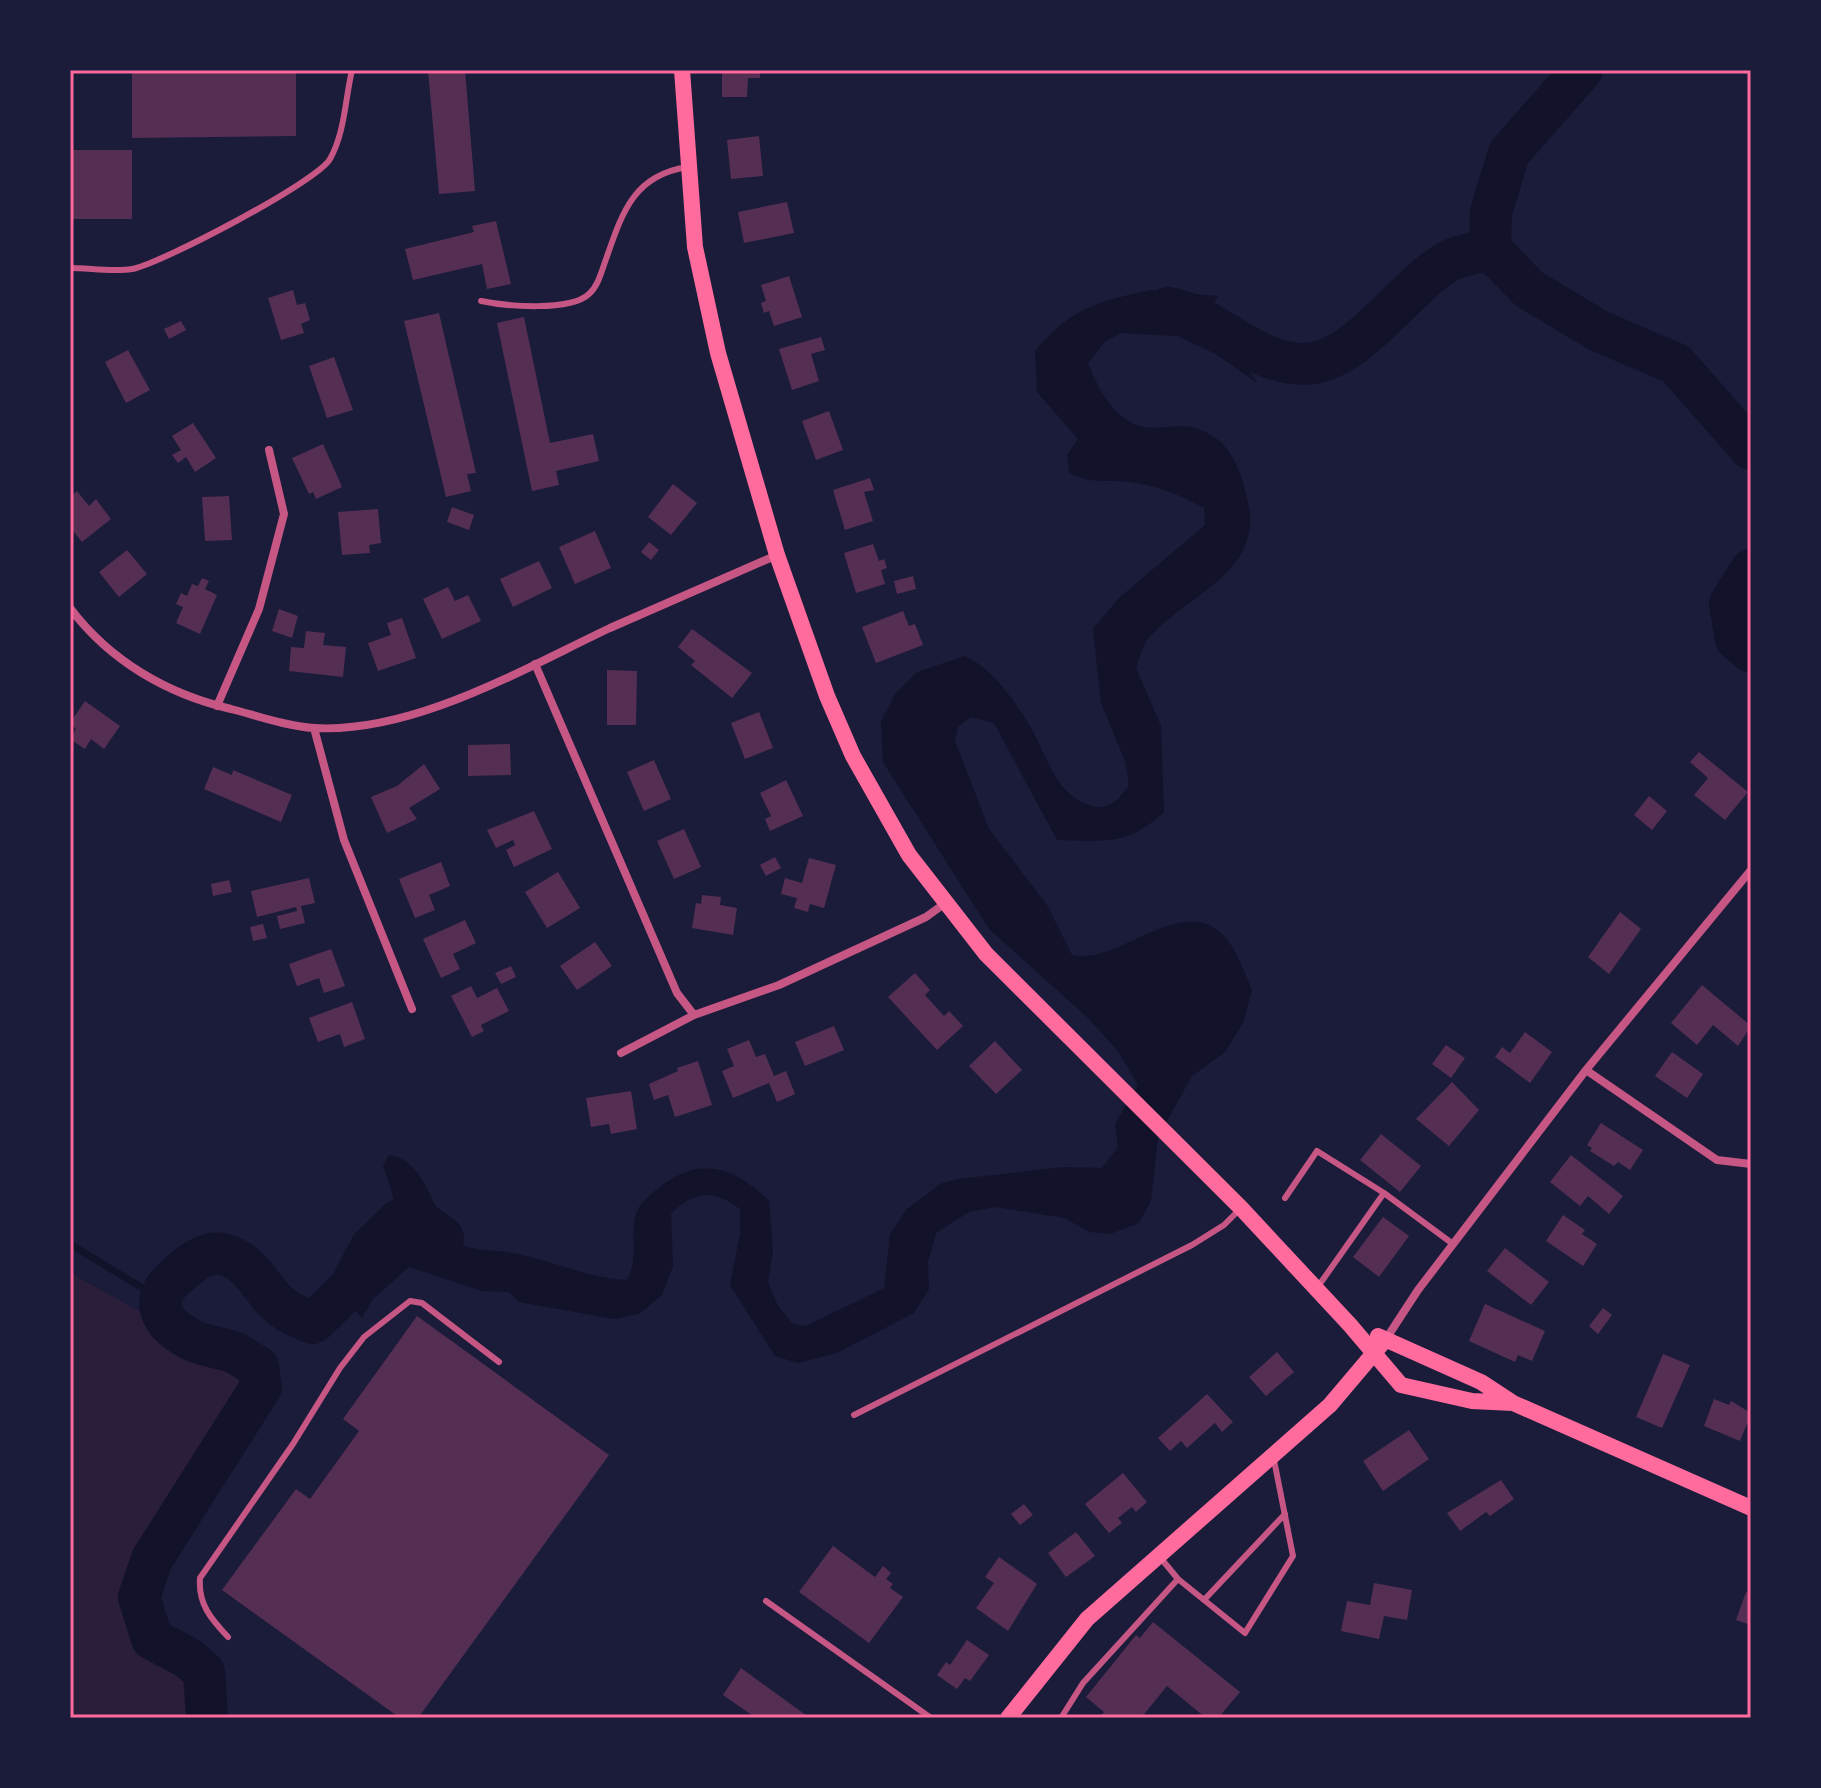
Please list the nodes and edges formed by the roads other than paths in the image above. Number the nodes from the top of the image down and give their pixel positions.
1 (352, 70) edge
2 (682, 70) edge
3 (687, 167) junction
4 (70, 268) edge
5 (481, 301) dead end
6 (269, 450) dead end
7 (777, 555) junction
8 (70, 608) edge
9 (535, 664) junction
10 (217, 706) junction
11 (314, 728) junction
12 (1751, 870) edge
13 (944, 904) junction
14 (412, 1009) dead end
15 (694, 1015) junction
16 (621, 1053) dead end
17 (1586, 1070) junction
18 (1751, 1164) edge
19 (1384, 1193) junction
20 (1285, 1198) dead end
21 (1241, 1208) junction
22 (1453, 1244) junction
23 (1317, 1288) junction
24 (1350, 1325) junction
25 (1385, 1340) junction
26 (1374, 1353) junction
27 (499, 1362) dead end
28 (1513, 1403) junction
29 (854, 1415) dead end
30 (1273, 1455) junction
31 (1751, 1508) edge
32 (1285, 1514) junction
33 (1159, 1556) junction
34 (1178, 1579) junction
35 (1204, 1600) junction
36 (766, 1601) dead end
37 (228, 1637) dead end
38 (931, 1718) edge
39 (1008, 1718) edge
40 (1061, 1718) edge

1 - 4 lane
2 - 3 main road
3 - 5 lane
3 - 7 main road
6 - 10 street
7 - 9 street
7 - 13 main road
8 - 10 street
9 - 11 street
9 - 15 street
10 - 11 street
11 - 14 street
12 - 17 street
13 - 15 street
13 - 21 main road
15 - 16 street
17 - 18 street
17 - 22 street
19 - 20 lane
19 - 22 lane
19 - 23 lane
21 - 23 main road
21 - 29 lane
22 - 25 street
23 - 24 main road
24 - 25 main road
24 - 26 main road
25 - 26 main road
25 - 28 main road
26 - 28 main road
26 - 30 main road
27 - 37 lane
28 - 31 main road
30 - 32 lane
30 - 33 main road
32 - 35 lane
32 - 35 lane
33 - 34 lane
33 - 39 main road
34 - 35 lane
34 - 40 lane
36 - 38 lane

